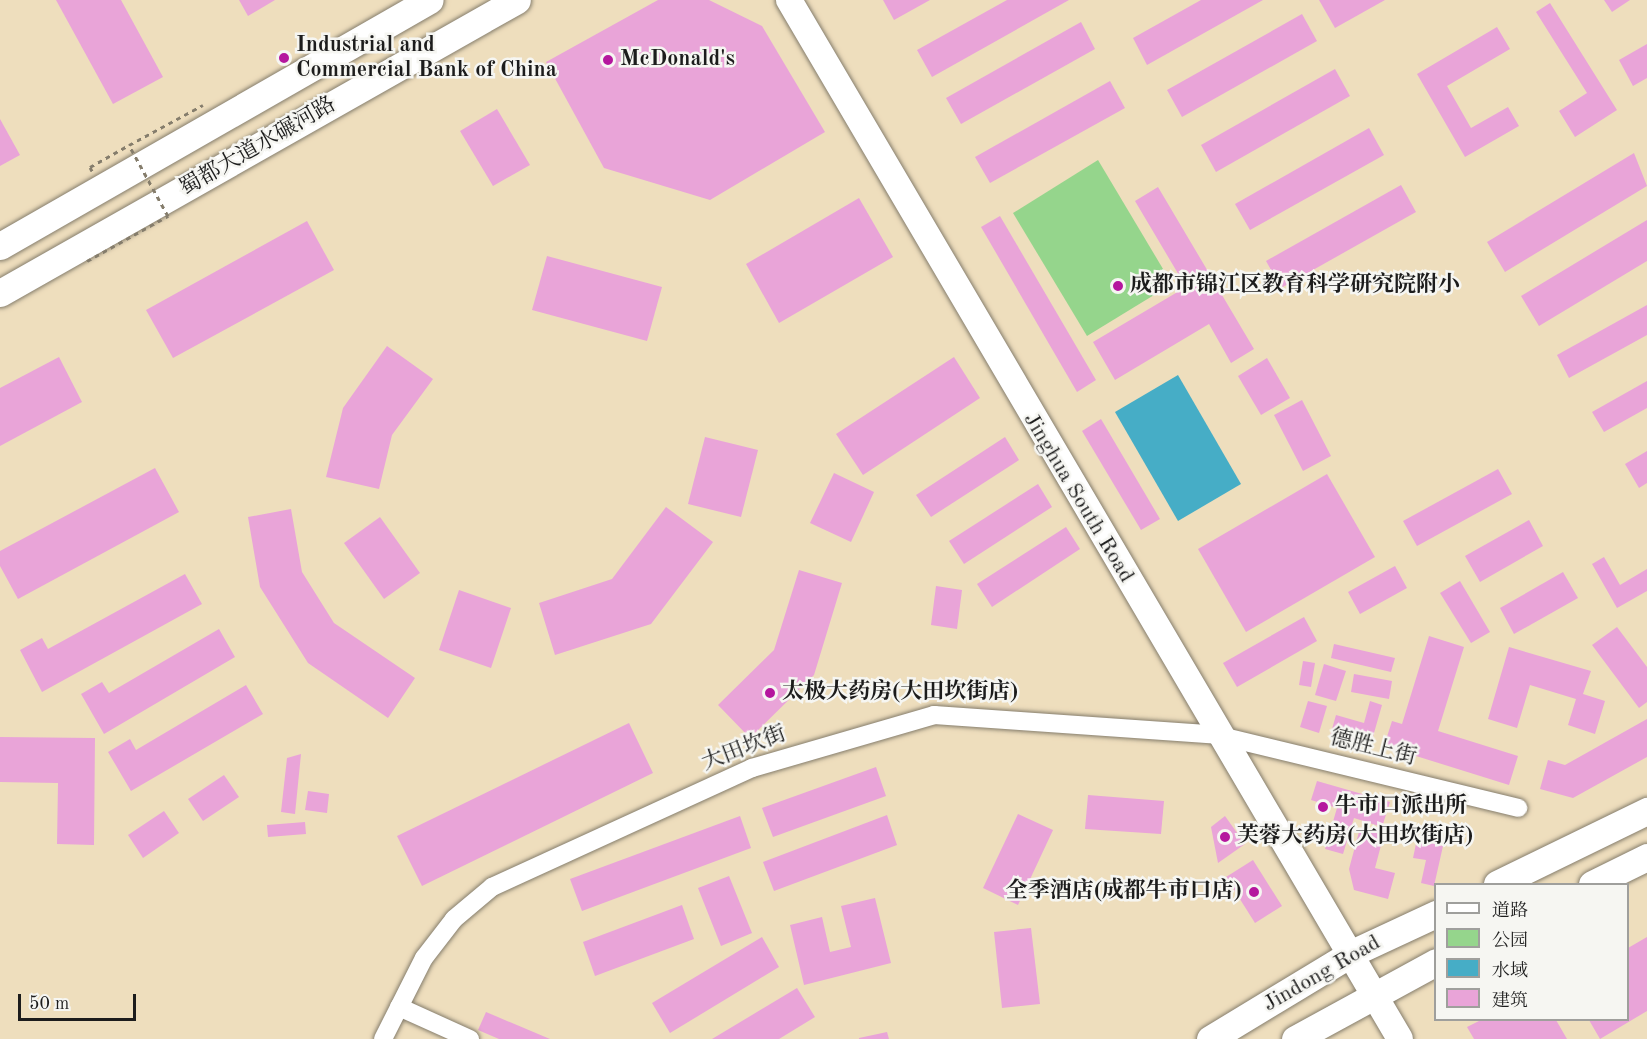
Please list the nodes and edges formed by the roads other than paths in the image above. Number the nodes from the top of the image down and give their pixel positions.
1 (430, 0) edge
2 (517, 0) edge
3 (789, 0) edge
4 (0, 246) edge
5 (0, 293) edge
6 (1217, 735) junction
7 (1518, 808) dead end
8 (1647, 811) edge
9 (1647, 857) edge
10 (1501, 883) edge
11 (1596, 883) edge
12 (1434, 915) edge
13 (1352, 953) junction
14 (1434, 963) edge
15 (1374, 993) junction
16 (399, 1007) junction
17 (383, 1039) edge
18 (470, 1039) edge
19 (1210, 1039) edge
20 (1295, 1039) edge
21 (1400, 1039) edge

1 - 4 main road, 蜀都大道水碾河路
2 - 5 main road, 蜀都大道水碾河路
3 - 6 street, Jinghua South Road
6 - 7 street, 德胜上街
6 - 13 street, Jinghua South Road
6 - 16 street, 大田坎街
8 - 10 main road
9 - 11 main road
12 - 13 main road, Jindong Road
13 - 15 street, Jinghua South Road
13 - 19 main road, Jindong Road
14 - 15 main road, Jindong Road
15 - 20 main road, Jindong Road
15 - 21 street, Jinghua South Road
16 - 17 street, 大田坎街
16 - 18 street

